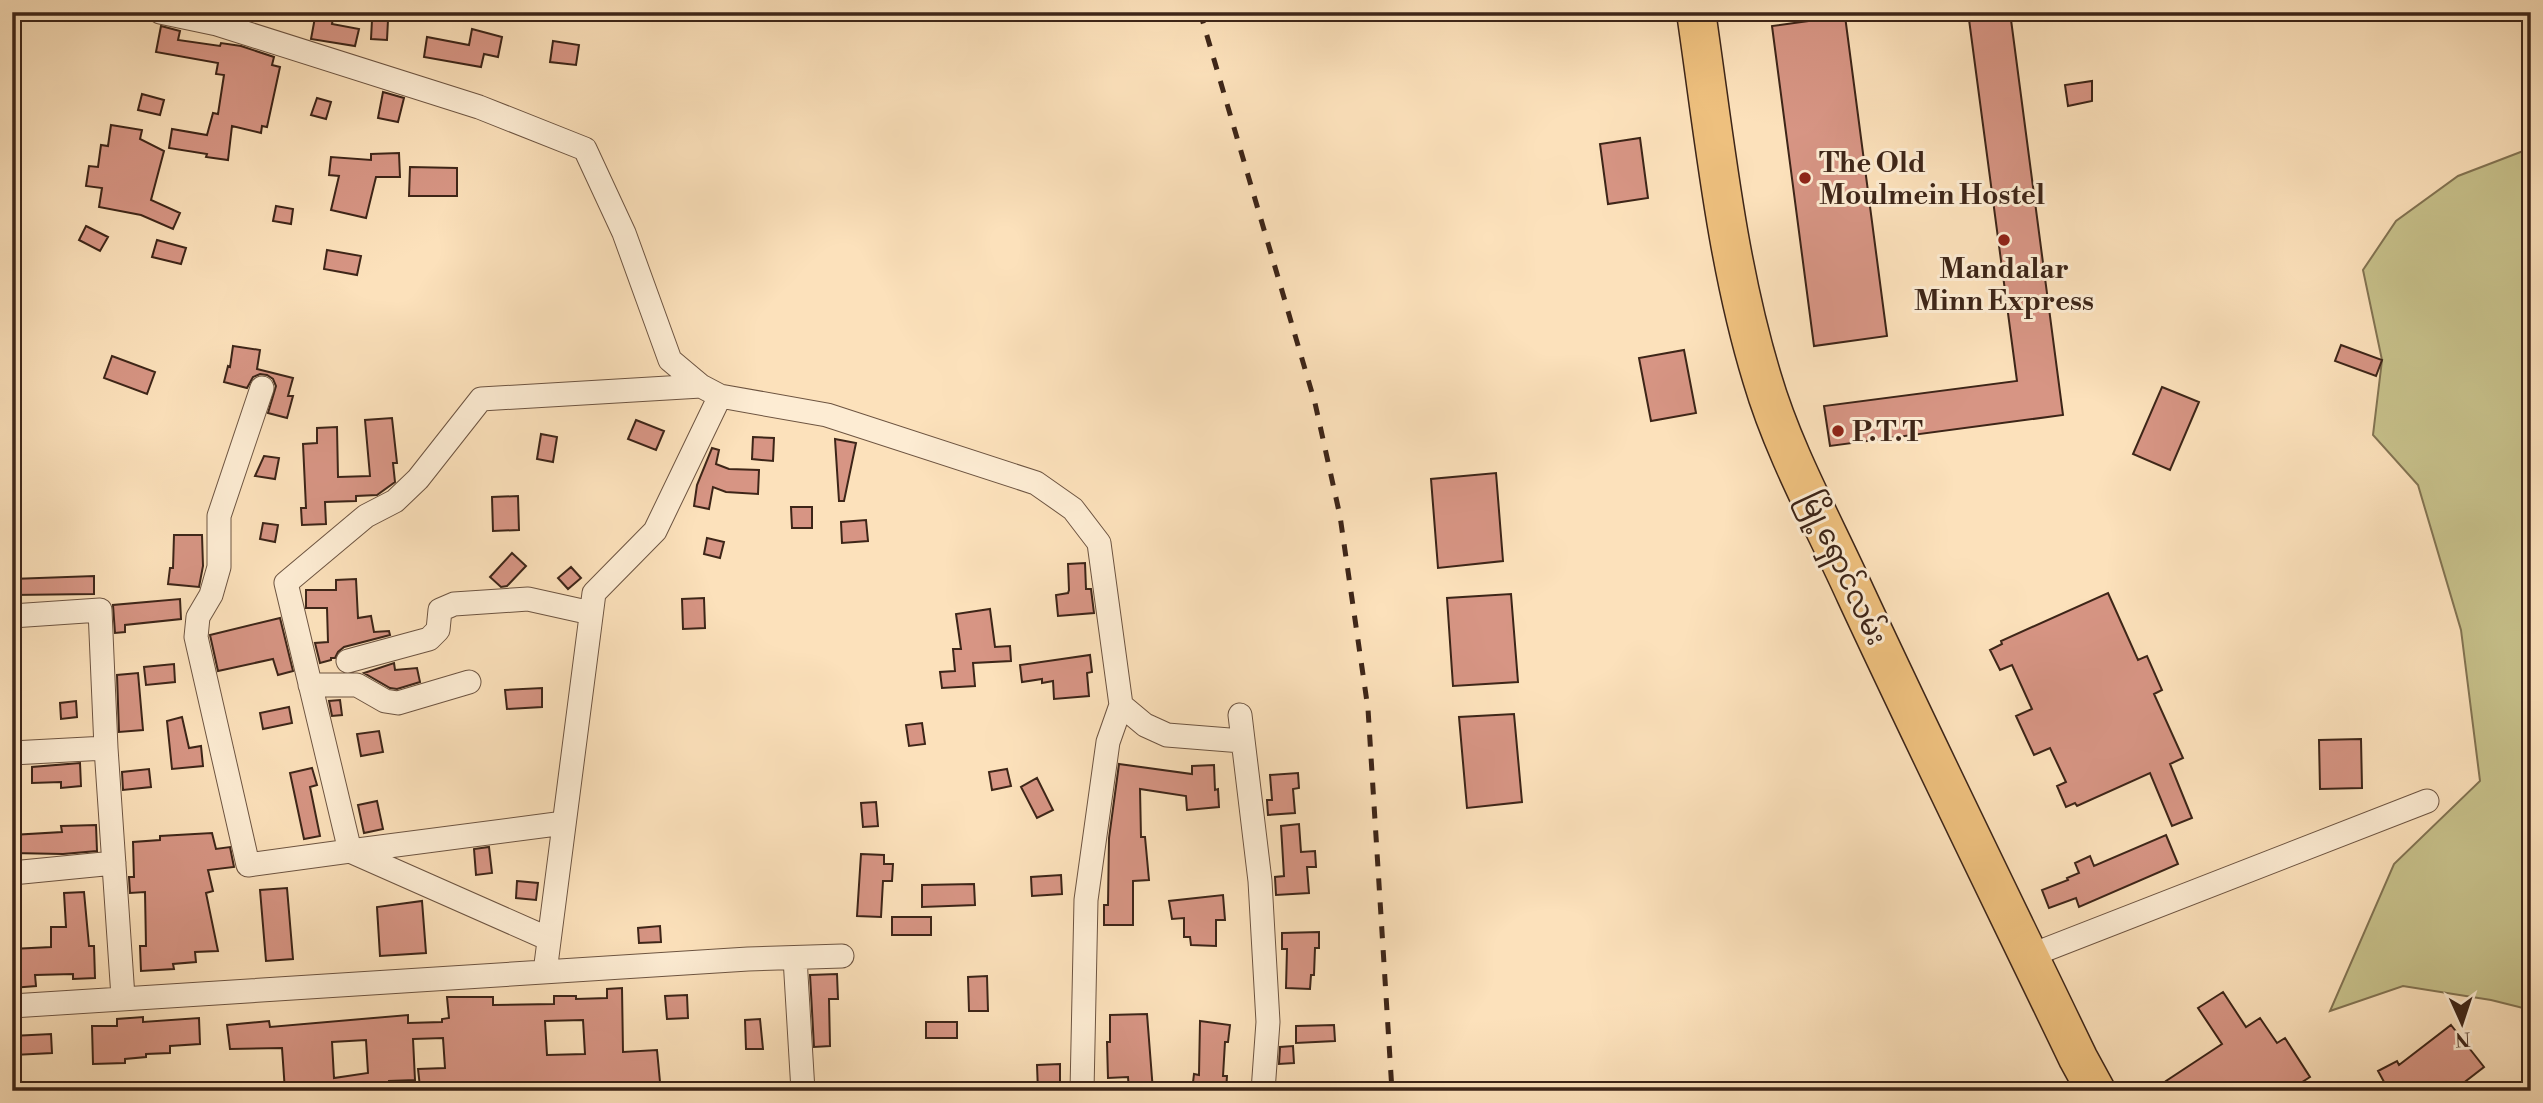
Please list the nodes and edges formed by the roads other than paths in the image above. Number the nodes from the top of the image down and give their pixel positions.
1 (160, 12) edge
2 (1696, 12) edge
3 (261, 388) dead end
4 (710, 391) junction
5 (591, 613) junction
6 (12, 616) edge
7 (348, 661) dead end
8 (469, 682) dead end
9 (310, 685) junction
10 (1121, 705) junction
11 (1240, 715) dead end
12 (1242, 741) junction
13 (106, 748) junction
14 (12, 753) edge
15 (2427, 801) dead end
16 (564, 822) junction
17 (350, 851) junction
18 (114, 863) junction
19 (12, 873) edge
20 (549, 939) junction
21 (842, 956) dead end
22 (2029, 956) junction
23 (795, 958) junction
24 (545, 972) junction
25 (123, 997) junction
26 (12, 1006) edge
27 (803, 1091) edge
28 (1082, 1091) edge
29 (1263, 1091) edge
30 (2096, 1091) edge

1 - 4 street
2 - 22 highway, မြို့ရှောင်လမ်း
3 - 17 street
4 - 5 street
4 - 9 street
4 - 10 street
5 - 7 street
5 - 16 street
6 - 13 street
8 - 9 street
9 - 17 street
10 - 12 street
10 - 28 street
11 - 12 street
12 - 29 street
13 - 14 street
13 - 18 street
15 - 22 street
16 - 17 street
16 - 20 street
17 - 20 street
18 - 19 street
18 - 25 street
20 - 24 street
21 - 23 street
22 - 30 highway, မြို့ရှောင်လမ်း
23 - 24 street
23 - 27 street
24 - 25 street
25 - 26 street

